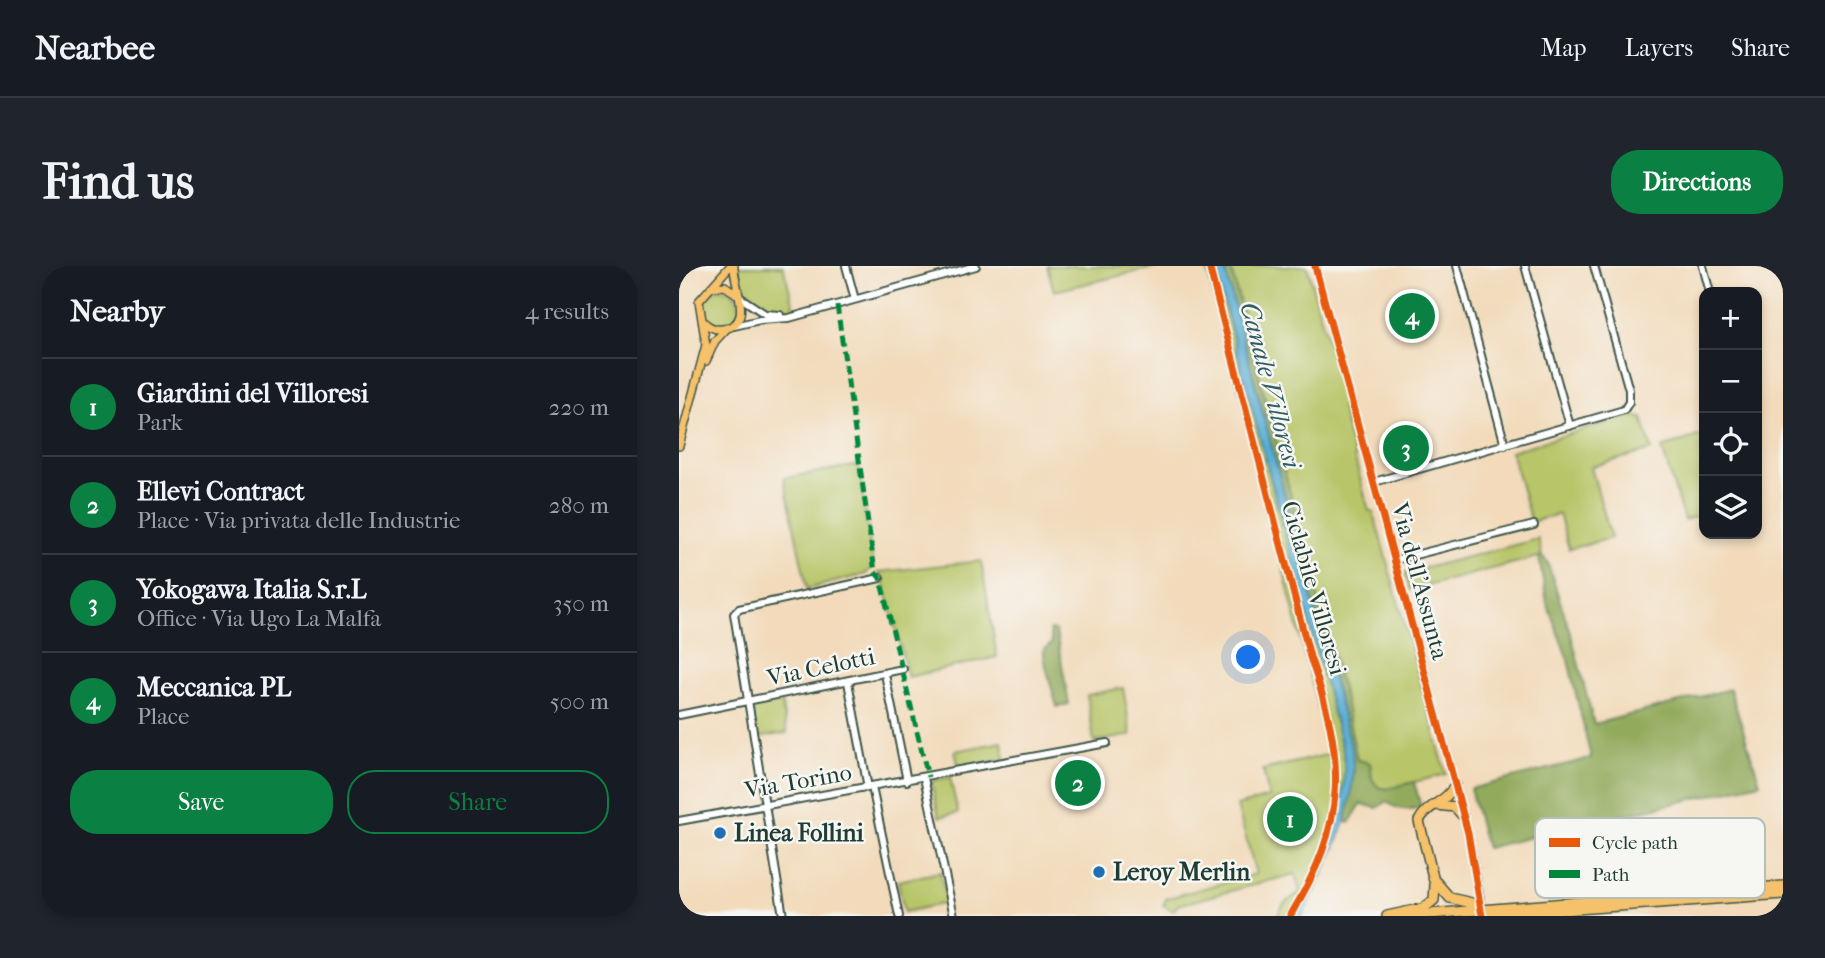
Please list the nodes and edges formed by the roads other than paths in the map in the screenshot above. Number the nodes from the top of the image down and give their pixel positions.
1 (732, 266) edge
2 (846, 266) edge
3 (973, 266) edge
4 (1315, 266) edge
5 (1457, 266) edge
6 (1525, 266) edge
7 (1594, 266) edge
8 (1703, 266) edge
9 (961, 268) edge
10 (1708, 287) edge
11 (711, 288) junction
12 (874, 293) junction
13 (738, 296) junction
14 (854, 296) junction
15 (831, 306) junction
16 (701, 319) junction
17 (728, 327) junction
18 (701, 371) junction
19 (1570, 426) junction
20 (1505, 445) junction
21 (679, 446) edge
22 (1374, 482) junction
23 (1534, 525) dead end
24 (1395, 560) junction
25 (880, 579) dead end
26 (903, 669) dead end
27 (885, 674) junction
28 (848, 682) junction
29 (747, 702) junction
30 (679, 715) edge
31 (1107, 743) dead end
32 (924, 778) junction
33 (907, 780) junction
34 (1455, 785) joint
35 (870, 788) junction
36 (1453, 800) junction
37 (764, 807) junction
38 (1464, 816) joint
39 (679, 821) edge
40 (1433, 877) junction
41 (1783, 886) edge
42 (1765, 887) edge
43 (1783, 894) edge
44 (1765, 895) edge
45 (1610, 898) edge
46 (1729, 898) edge
47 (1523, 904) junction
48 (953, 913) edge
49 (1502, 915) edge
50 (783, 916) edge
51 (899, 916) edge
52 (1387, 916) edge
53 (1404, 916) edge
54 (1482, 916) edge

1 - 11 main road
1 - 13 main road
2 - 14 street
3 - 9 street
4 - 22 street, Via dell'Assunta
5 - 20 street
6 - 19 street
7 - 19 street
8 - 10 street
9 - 12 street
9 - 14 street
11 - 13 main road
11 - 16 main road
12 - 14 street
12 - 15 street
13 - 14 street
13 - 17 main road
14 - 15 street
15 - 17 street
16 - 17 main road
16 - 18 main road
17 - 18 main road
18 - 21 main road
19 - 20 street
20 - 22 street
22 - 24 street, Via dell'Assunta
23 - 24 street
24 - 34 street, Via dell'Assunta
25 - 29 street
26 - 27 street, Via Celotti
27 - 28 street, Via Celotti
27 - 33 street
28 - 29 street, Via Celotti
28 - 35 street
29 - 30 street, Via Celotti
29 - 37 street
31 - 32 street, Via Torino
32 - 33 street, Via Torino
32 - 48 street
33 - 35 street, Via Torino
34 - 36 highway
35 - 37 street, Via Torino
35 - 51 street
36 - 38 highway
36 - 40 highway
37 - 39 street, Via Torino
37 - 50 street
38 - 54 street, bridge
40 - 47 highway
40 - 52 highway
41 - 42 highway
43 - 44 highway
45 - 47 highway
46 - 49 highway
47 - 53 highway
49 - 54 highway

